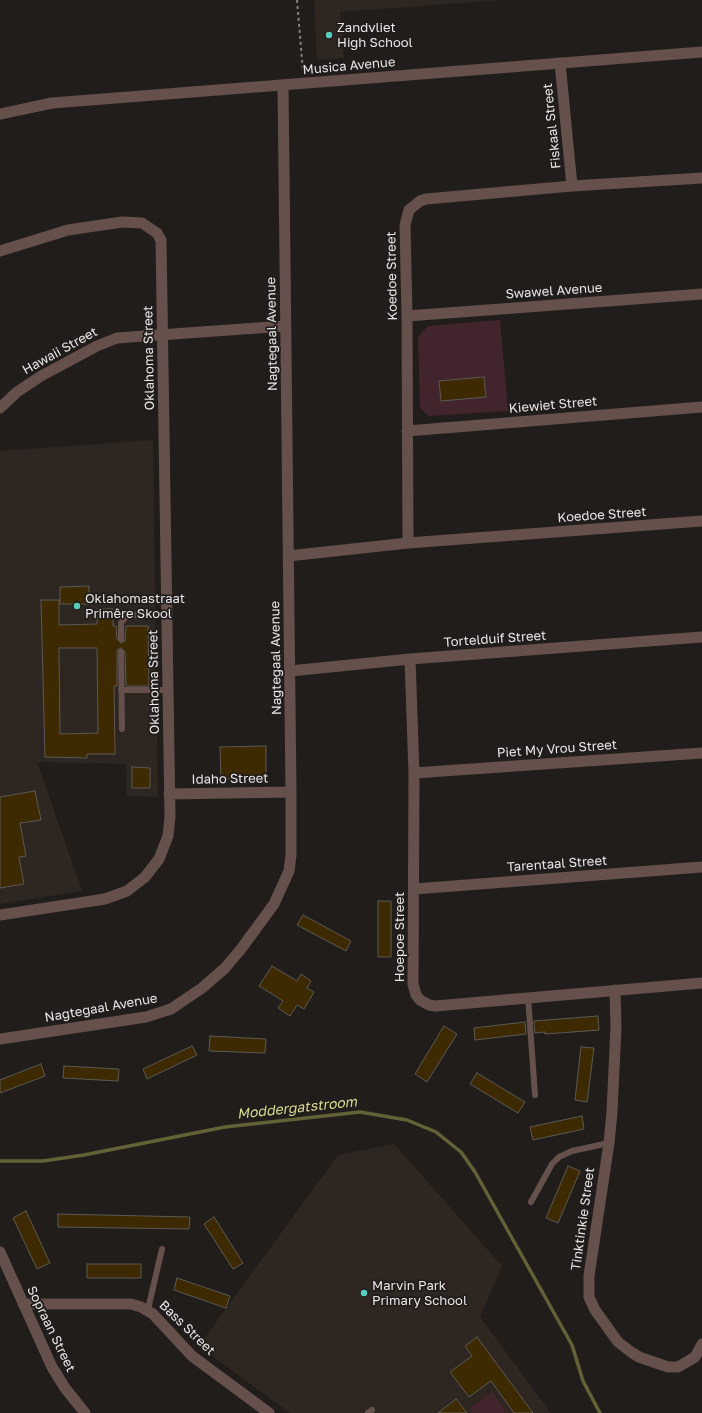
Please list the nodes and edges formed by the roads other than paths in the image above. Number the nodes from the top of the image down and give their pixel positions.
1 (702, 52) edge
2 (560, 63) junction
3 (282, 85) junction
4 (0, 114) edge
5 (702, 178) edge
6 (572, 186) junction
7 (0, 251) edge
8 (702, 294) edge
9 (407, 316) junction
10 (285, 326) junction
11 (162, 334) junction
12 (702, 407) edge
13 (0, 408) edge
14 (407, 431) junction
15 (702, 521) edge
16 (408, 543) junction
17 (288, 556) junction
18 (167, 615) junction
19 (702, 637) edge
20 (121, 639) dead end
21 (121, 652) dead end
22 (410, 659) junction
23 (290, 671) junction
24 (121, 690) junction
25 (168, 690) junction
26 (122, 729) dead end
27 (702, 753) edge
28 (414, 773) junction
29 (291, 792) junction
30 (169, 794) junction
31 (702, 867) edge
32 (414, 889) junction
33 (0, 915) edge
34 (702, 983) edge
35 (615, 990) junction
36 (528, 998) junction
37 (0, 1039) edge
38 (535, 1095) dead end
39 (609, 1143) junction
40 (531, 1202) dead end
41 (162, 1249) dead end
42 (0, 1252) edge
43 (23, 1304) junction
44 (148, 1310) junction
45 (702, 1344) edge
46 (85, 1413) edge
47 (269, 1413) edge

1 - 2 street, Musica Avenue
2 - 3 street, Musica Avenue
2 - 6 street, Fiskaal Street
3 - 4 street, Musica Avenue
3 - 10 street, Nagtegaal Avenue
5 - 6 street, Koedoe Street
6 - 9 street, Koedoe Street
7 - 11 street, Oklahoma Street
8 - 9 street, Swawel Avenue
9 - 14 street, Koedoe Street
10 - 11 street, Hawaii Street
10 - 17 street, Nagtegaal Avenue
11 - 13 street, Hawaii Street
11 - 18 street, Oklahoma Street
12 - 14 street, Kiewiet Street
14 - 16 street, Koedoe Street
15 - 16 street, Koedoe Street
16 - 17 street, Koedoe Street
17 - 23 street, Nagtegaal Avenue
18 - 20 lane
18 - 25 street, Oklahoma Street
19 - 22 street, Tortelduif Street
21 - 24 lane
22 - 23 street, Tortelduif Street
22 - 28 street, Hoepoe Street
23 - 29 street, Nagtegaal Avenue
24 - 25 lane
24 - 26 lane
25 - 30 street, Oklahoma Street
27 - 28 street, Piet My Vrou Street
28 - 32 street, Hoepoe Street
29 - 30 street, Idaho Street
29 - 37 street, Nagtegaal Avenue
30 - 33 street, Oklahoma Street
31 - 32 street, Tarentaal Street
32 - 36 street, Hoepoe Street
34 - 35 street, Hoepoe Street
35 - 36 street, Hoepoe Street
35 - 39 street, Tinktinkie Street
36 - 38 lane
39 - 40 lane
39 - 45 street, Tinktinkie Street
41 - 44 lane
42 - 43 street, Sopraan Street
43 - 44 street, Bass Street
43 - 46 street, Sopraan Street
44 - 47 street, Bass Street

